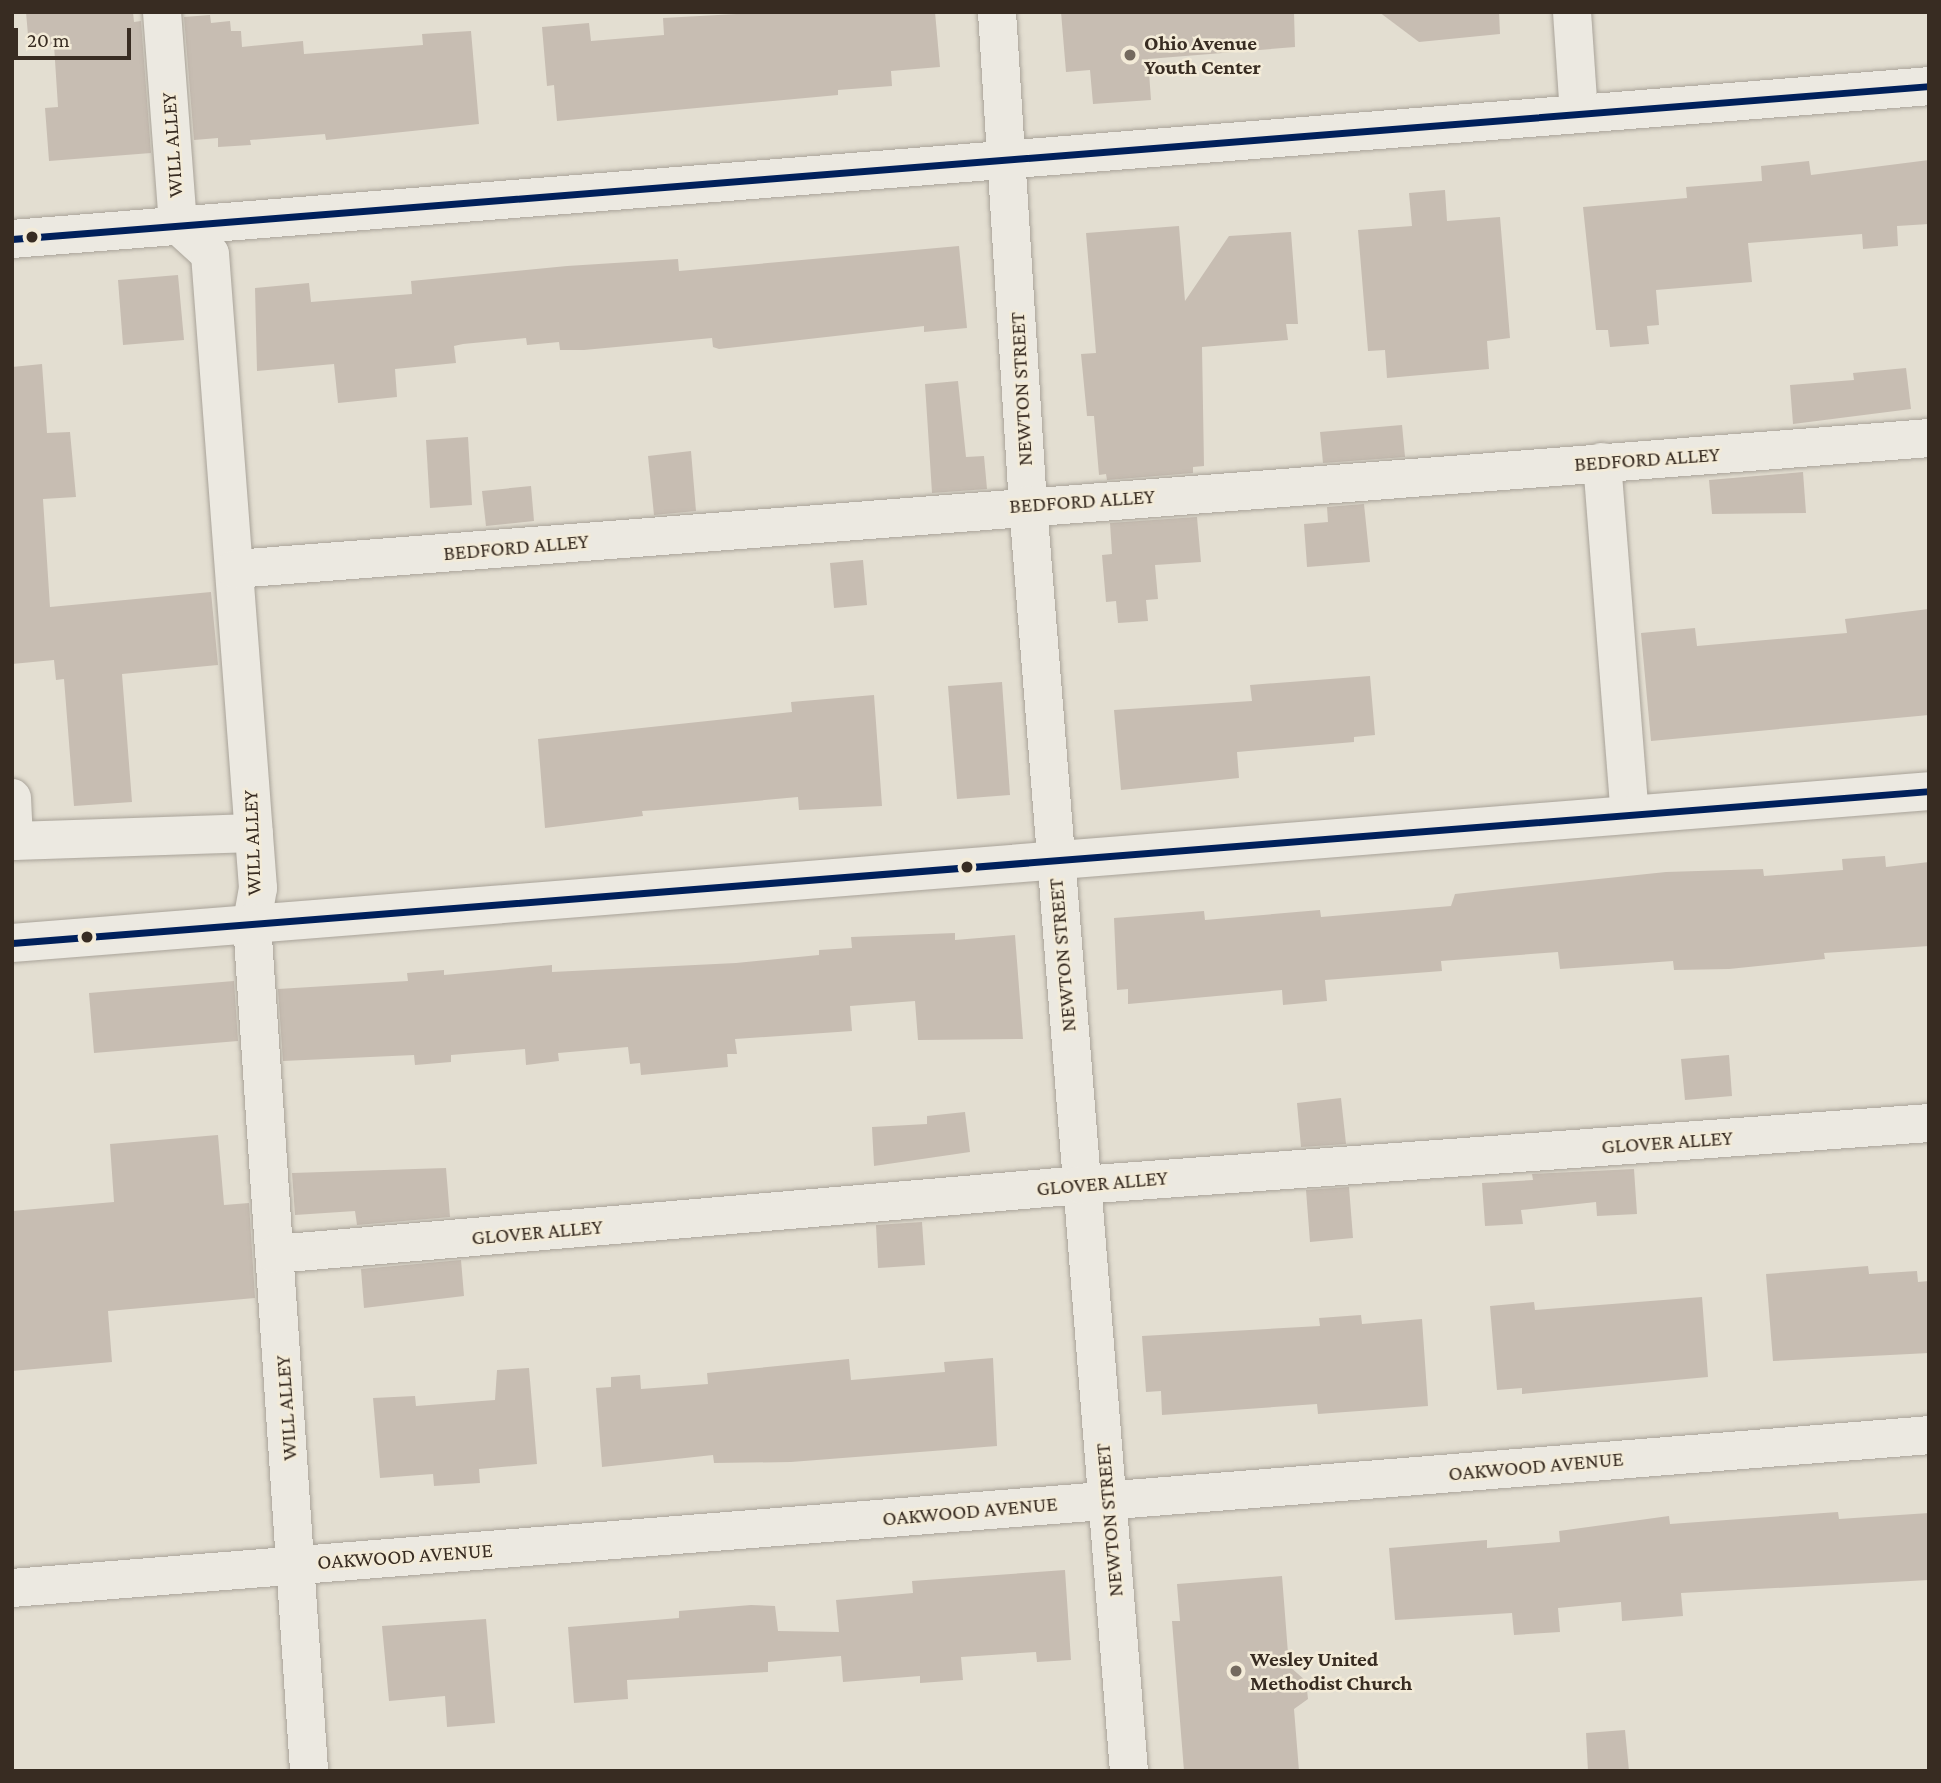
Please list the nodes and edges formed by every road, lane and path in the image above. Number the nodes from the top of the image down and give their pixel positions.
1 (162, 12) edge
2 (997, 12) edge
3 (1572, 12) edge
4 (1929, 86) edge
5 (1579, 114) junction
6 (1007, 157) junction
7 (178, 225) junction
8 (12, 239) edge
9 (1929, 438) edge
10 (1602, 462) junction
11 (1028, 505) junction
12 (235, 569) junction
13 (1929, 791) edge
14 (12, 798) edge
15 (1630, 814) junction
16 (254, 833) junction
17 (1055, 860) junction
18 (252, 923) junction
19 (12, 943) edge
20 (1929, 1123) edge
21 (1081, 1185) junction
22 (275, 1254) junction
23 (1929, 1435) edge
24 (1109, 1500) junction
25 (296, 1564) junction
26 (12, 1588) edge
27 (309, 1771) edge
28 (1129, 1771) edge

1 - 7 street, WILL ALLEY
2 - 6 street, NEWTON STREET
3 - 5 street
4 - 5 street
5 - 6 street
6 - 7 street
6 - 11 street, NEWTON STREET
7 - 8 street
7 - 12 street, WILL ALLEY
9 - 10 street, BEDFORD ALLEY
10 - 11 street, BEDFORD ALLEY
10 - 15 street
11 - 12 street, BEDFORD ALLEY
11 - 17 street, NEWTON STREET
12 - 16 street, WILL ALLEY
13 - 15 street
14 - 16 street
15 - 17 street
16 - 18 street, WILL ALLEY
17 - 18 street
17 - 21 street, NEWTON STREET
18 - 19 street
18 - 22 street, WILL ALLEY
20 - 21 street, GLOVER ALLEY
21 - 22 street, GLOVER ALLEY
21 - 24 street, NEWTON STREET
22 - 25 street, WILL ALLEY
23 - 24 street, OAKWOOD AVENUE
24 - 25 street, OAKWOOD AVENUE
24 - 28 street, NEWTON STREET
25 - 26 street, OAKWOOD AVENUE
25 - 27 street, WILL ALLEY

